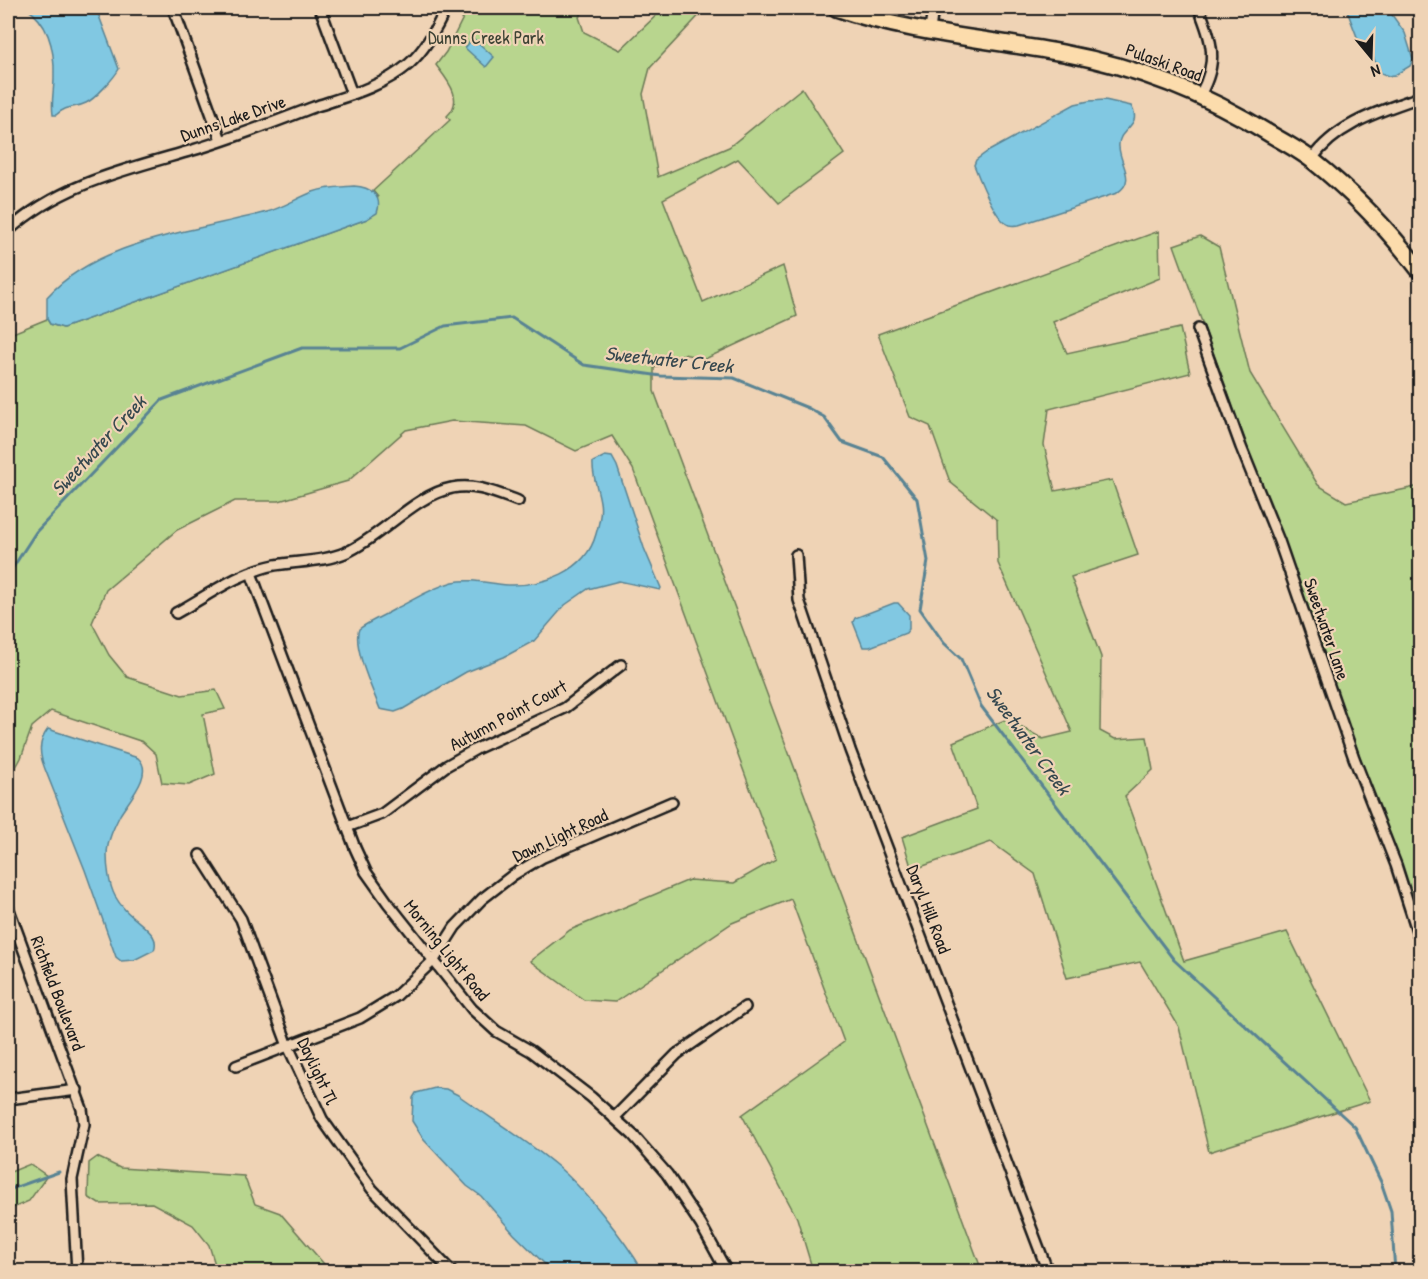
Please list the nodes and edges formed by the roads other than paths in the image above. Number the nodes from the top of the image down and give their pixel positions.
1 (173, 8) edge
2 (320, 8) edge
3 (446, 8) edge
4 (836, 8) edge
5 (933, 8) edge
6 (1199, 8) edge
7 (930, 30) junction
8 (352, 94) junction
9 (1200, 95) junction
10 (1420, 97) edge
11 (220, 140) junction
12 (1311, 160) junction
13 (8, 231) edge
14 (1420, 271) edge
15 (1198, 329) dead end
16 (518, 501) dead end
17 (796, 555) dead end
18 (251, 573) junction
19 (176, 613) dead end
20 (621, 665) dead end
21 (672, 802) dead end
22 (347, 827) junction
23 (200, 855) dead end
24 (8, 907) edge
25 (1420, 940) edge
26 (434, 960) junction
27 (745, 1007) dead end
28 (288, 1046) junction
29 (236, 1066) dead end
30 (77, 1090) junction
31 (8, 1099) edge
32 (614, 1118) junction
33 (77, 1272) edge
34 (452, 1272) edge
35 (727, 1272) edge
36 (1048, 1272) edge

1 - 11 street
2 - 8 street
3 - 8 street, Dunns Lake Drive
4 - 7 main road, Pulaski Road
5 - 7 street
6 - 9 street
7 - 9 main road, Pulaski Road
8 - 11 street, Dunns Lake Drive
9 - 12 main road, Pulaski Road
10 - 12 street
11 - 13 street, Dunns Lake Drive
12 - 14 main road, Pulaski Road
15 - 25 street, Sweetwater Lane
16 - 18 street
17 - 36 street, Daryl Hill Road
18 - 19 street
18 - 22 street, Morning Light Road
20 - 22 street, Autumn Point Court
21 - 26 street, Dawn Light Road
22 - 26 street, Morning Light Road
23 - 28 street, Daylight Tl
24 - 30 street, Richfield Boulevard
26 - 28 street, Dawn Light Road
26 - 32 street, Morning Light Road
27 - 32 street
28 - 29 street, Dawn Light Road
28 - 34 street, Daylight Tl
30 - 31 street
30 - 33 street, Richfield Boulevard
32 - 35 street, Morning Light Road

